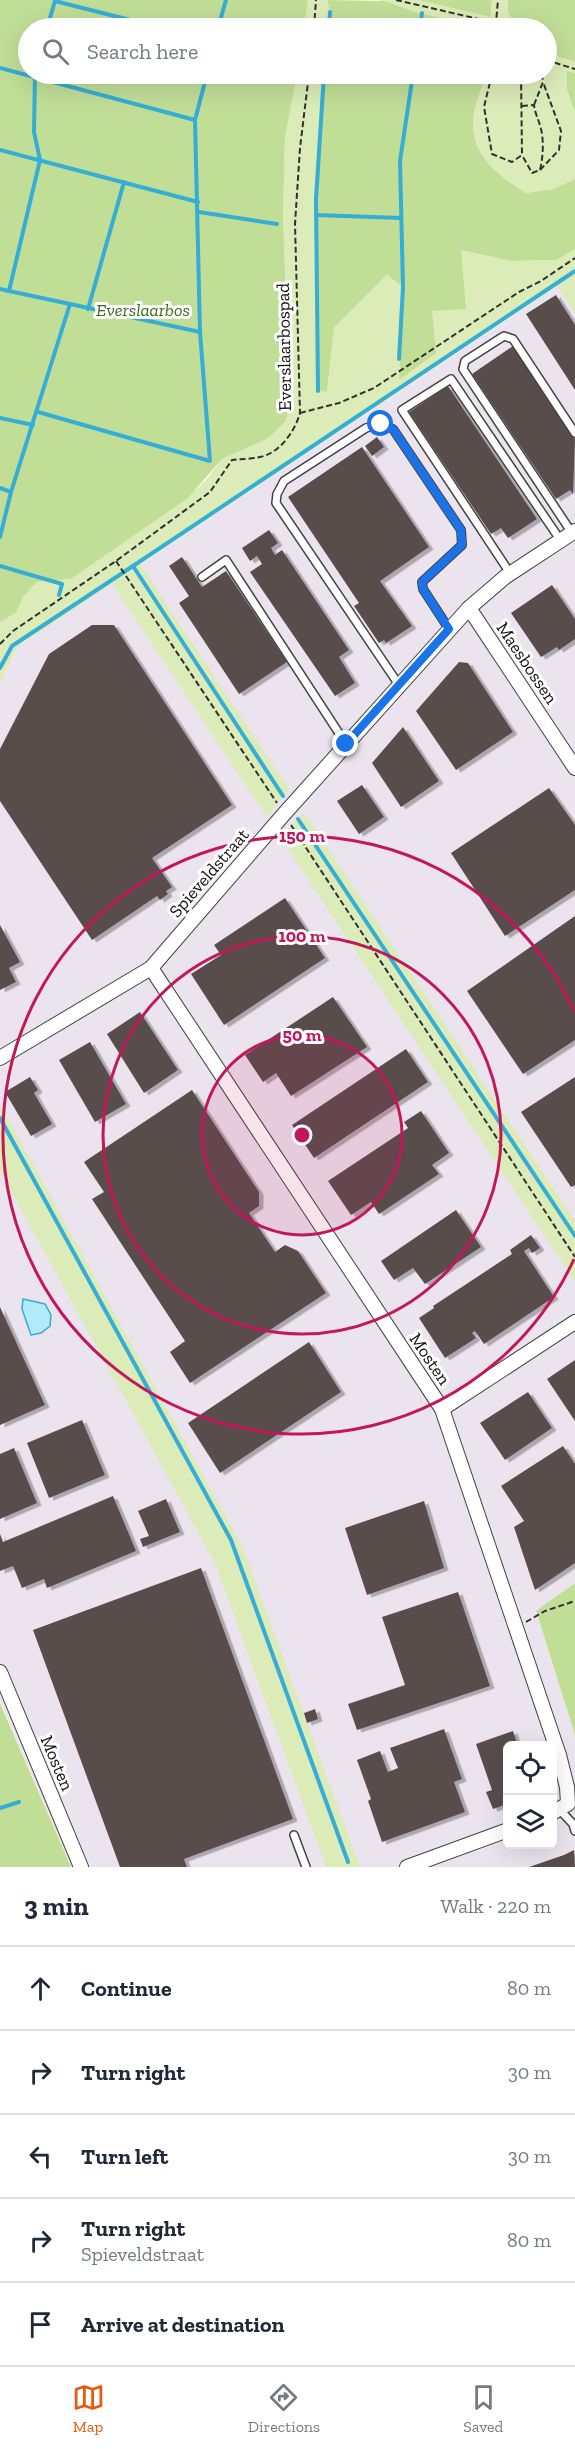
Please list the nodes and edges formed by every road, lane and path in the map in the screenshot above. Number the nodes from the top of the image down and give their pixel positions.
1 (316, 0) edge
2 (396, 0) edge
3 (498, 0) edge
4 (315, 18) edge
5 (474, 18) edge
6 (496, 18) edge
7 (557, 65) edge
8 (575, 69) edge
9 (308, 84) edge
10 (490, 84) edge
11 (521, 84) edge
12 (542, 84) edge
13 (544, 84) edge
14 (534, 105) junction
15 (522, 106) junction
16 (522, 155) junction
17 (540, 170) junction
18 (575, 258) edge
19 (300, 413) junction
20 (575, 433) edge
21 (569, 535) edge
22 (116, 561) junction
23 (510, 573) junction
24 (202, 577) dead end
25 (469, 608) junction
26 (449, 629) junction
27 (0, 644) edge
28 (399, 685) junction
29 (346, 744) junction
30 (575, 768) edge
31 (284, 814) junction
32 (151, 968) junction
33 (0, 1058) edge
34 (575, 1257) edge
35 (575, 1322) edge
36 (442, 1409) junction
37 (575, 1601) edge
38 (516, 1628) junction
39 (0, 1672) edge
40 (557, 1810) edge
41 (557, 1812) edge
42 (503, 1831) edge
43 (575, 1831) edge
44 (294, 1835) dead end
45 (81, 1867) edge
46 (306, 1867) edge
47 (407, 1867) edge

1 - 4 path
2 - 5 path
3 - 6 path
7 - 8 path
9 - 19 path, Everslaarbospad
10 - 16 path
11 - 15 path
12 - 14 path
13 - 17 path
14 - 15 path
14 - 17 path
15 - 16 path
16 - 17 path
18 - 19 path
19 - 22 path, Everslaarbospad
20 - 21 lane
21 - 23 street, Spieveldstraat
21 - 23 lane
22 - 27 path, Everslaarbospad
22 - 31 path
23 - 25 street, Spieveldstraat
24 - 29 lane
25 - 26 street, Spieveldstraat
25 - 30 street, Maesbossen
26 - 28 street, Spieveldstraat
26 - 28 lane
28 - 29 street, Spieveldstraat
29 - 31 street, Spieveldstraat
31 - 32 street, Spieveldstraat
31 - 34 path
32 - 33 street, Spieveldstraat
32 - 36 street, Mosten
35 - 36 street
36 - 38 street, Mosten
37 - 38 path
38 - 40 street, Mosten
39 - 45 street, Mosten
41 - 43 lane
42 - 47 street
44 - 46 lane

